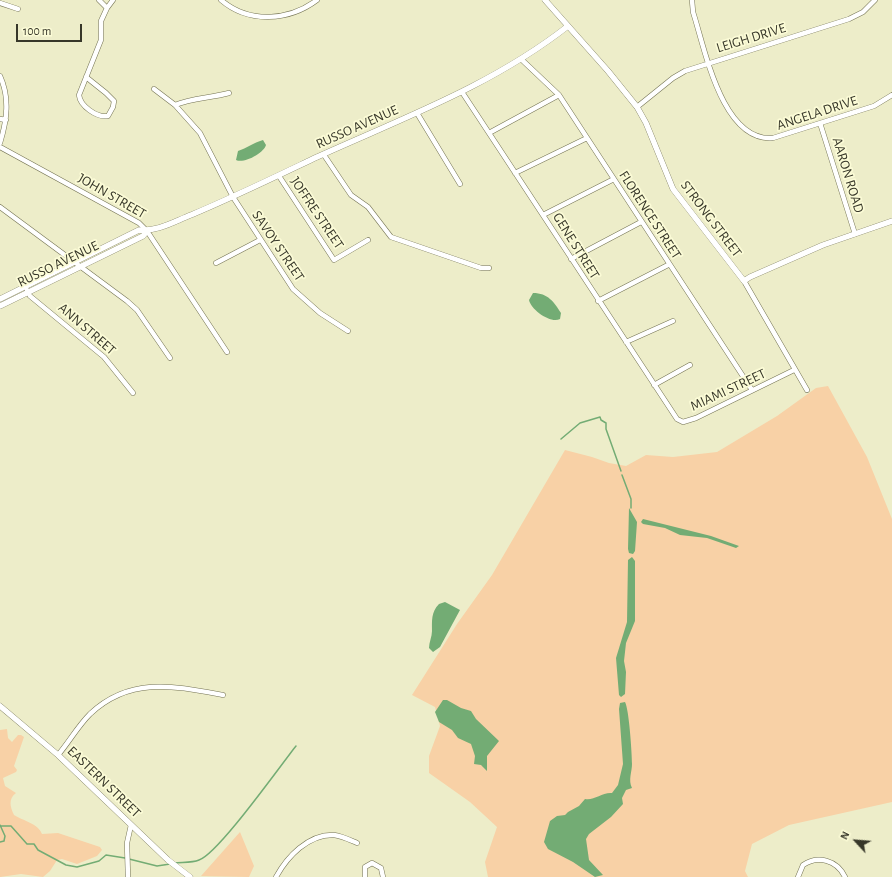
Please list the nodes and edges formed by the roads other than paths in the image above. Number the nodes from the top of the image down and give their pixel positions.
1 (99, 0) edge
2 (113, 0) edge
3 (221, 0) edge
4 (317, 0) edge
5 (545, 0) edge
6 (692, 0) edge
7 (875, 0) edge
8 (0, 3) edge
9 (107, 8) junction
10 (18, 9) dead end
11 (568, 26) junction
12 (521, 59) junction
13 (710, 63) junction
14 (0, 76) edge
15 (86, 77) junction
16 (154, 89) dead end
17 (462, 92) junction
18 (229, 93) dead end
19 (558, 95) junction
20 (892, 95) edge
21 (175, 106) junction
22 (637, 107) junction
23 (417, 113) junction
24 (0, 119) edge
25 (6, 120) junction
26 (820, 123) junction
27 (489, 133) junction
28 (587, 138) junction
29 (0, 143) edge
30 (0, 147) edge
31 (324, 155) junction
32 (515, 173) junction
33 (279, 176) junction
34 (614, 179) junction
35 (460, 184) dead end
36 (233, 197) junction
37 (0, 207) edge
38 (543, 215) junction
39 (892, 221) edge
40 (641, 222) junction
41 (147, 231) junction
42 (855, 234) junction
43 (260, 240) junction
44 (368, 240) dead end
45 (571, 259) junction
46 (74, 262) junction
47 (216, 263) dead end
48 (668, 265) junction
49 (80, 266) junction
50 (489, 268) dead end
51 (744, 281) junction
52 (24, 286) junction
53 (27, 292) junction
54 (0, 299) edge
55 (598, 301) junction
56 (0, 306) edge
57 (673, 321) dead end
58 (348, 331) dead end
59 (626, 342) junction
60 (227, 352) dead end
61 (170, 358) dead end
62 (690, 365) dead end
63 (794, 370) junction
64 (654, 385) junction
65 (752, 390) junction
66 (807, 390) dead end
67 (133, 393) dead end
68 (672, 413) joint
69 (223, 695) dead end
70 (0, 706) edge
71 (58, 755) junction
72 (131, 825) junction
73 (357, 843) dead end
74 (128, 877) edge
75 (190, 877) edge
76 (276, 877) edge
77 (365, 877) edge
78 (383, 877) edge
79 (798, 877) edge
80 (845, 877) edge

1 - 9 street
2 - 9 street
3 - 4 street
5 - 11 street, STRONG STREET
6 - 13 street, ANGELA DRIVE
7 - 13 street, LEIGH DRIVE
8 - 10 street
9 - 15 street
11 - 12 street, RUSSO AVENUE
11 - 22 street, STRONG STREET
12 - 17 street, RUSSO AVENUE
12 - 19 street, FLORENCE STREET
13 - 22 street, LEIGH DRIVE
13 - 26 street, ANGELA DRIVE
14 - 25 street
15 - 15 street
16 - 21 street, SAVOY STREET
17 - 23 street, RUSSO AVENUE
17 - 27 street, GENE STREET
18 - 21 street
19 - 27 street
19 - 28 street, FLORENCE STREET
20 - 26 street, ANGELA DRIVE
21 - 36 street, SAVOY STREET
22 - 51 street, STRONG STREET
23 - 31 street, RUSSO AVENUE
23 - 35 street
24 - 25 street
25 - 29 street
26 - 42 street, AARON ROAD
27 - 32 street, GENE STREET
28 - 32 street
28 - 34 street, FLORENCE STREET
30 - 41 street, JOHN STREET
31 - 33 street, RUSSO AVENUE
31 - 50 street
32 - 38 street, GENE STREET
33 - 36 street, RUSSO AVENUE
33 - 44 street, JOFFRE STREET
34 - 38 street
34 - 40 street, FLORENCE STREET
36 - 41 street, RUSSO AVENUE
36 - 43 street, SAVOY STREET
37 - 46 street
38 - 45 street, GENE STREET
39 - 42 street
40 - 45 street
40 - 48 street, FLORENCE STREET
41 - 46 street, RUSSO AVENUE
41 - 49 street, RUSSO AVENUE
41 - 60 street, JOHN STREET
42 - 51 street
43 - 47 street
43 - 58 street, SAVOY STREET
45 - 55 street, GENE STREET
46 - 49 street
46 - 52 street, RUSSO AVENUE
48 - 55 street
48 - 65 street, FLORENCE STREET
49 - 53 street, RUSSO AVENUE
49 - 61 street
51 - 63 street
52 - 53 street, ANN STREET
52 - 54 street, RUSSO AVENUE
53 - 56 street, RUSSO AVENUE
53 - 67 street, ANN STREET
55 - 59 street, GENE STREET
57 - 59 street
59 - 64 street, GENE STREET
62 - 64 street
63 - 65 street, MIAMI STREET
63 - 66 street
64 - 68 street, GENE STREET
65 - 68 street, MIAMI STREET
69 - 71 street
70 - 71 street, EASTERN STREET
71 - 72 street, EASTERN STREET
72 - 74 street
72 - 75 street, EASTERN STREET
73 - 76 street
77 - 78 street
79 - 80 street

